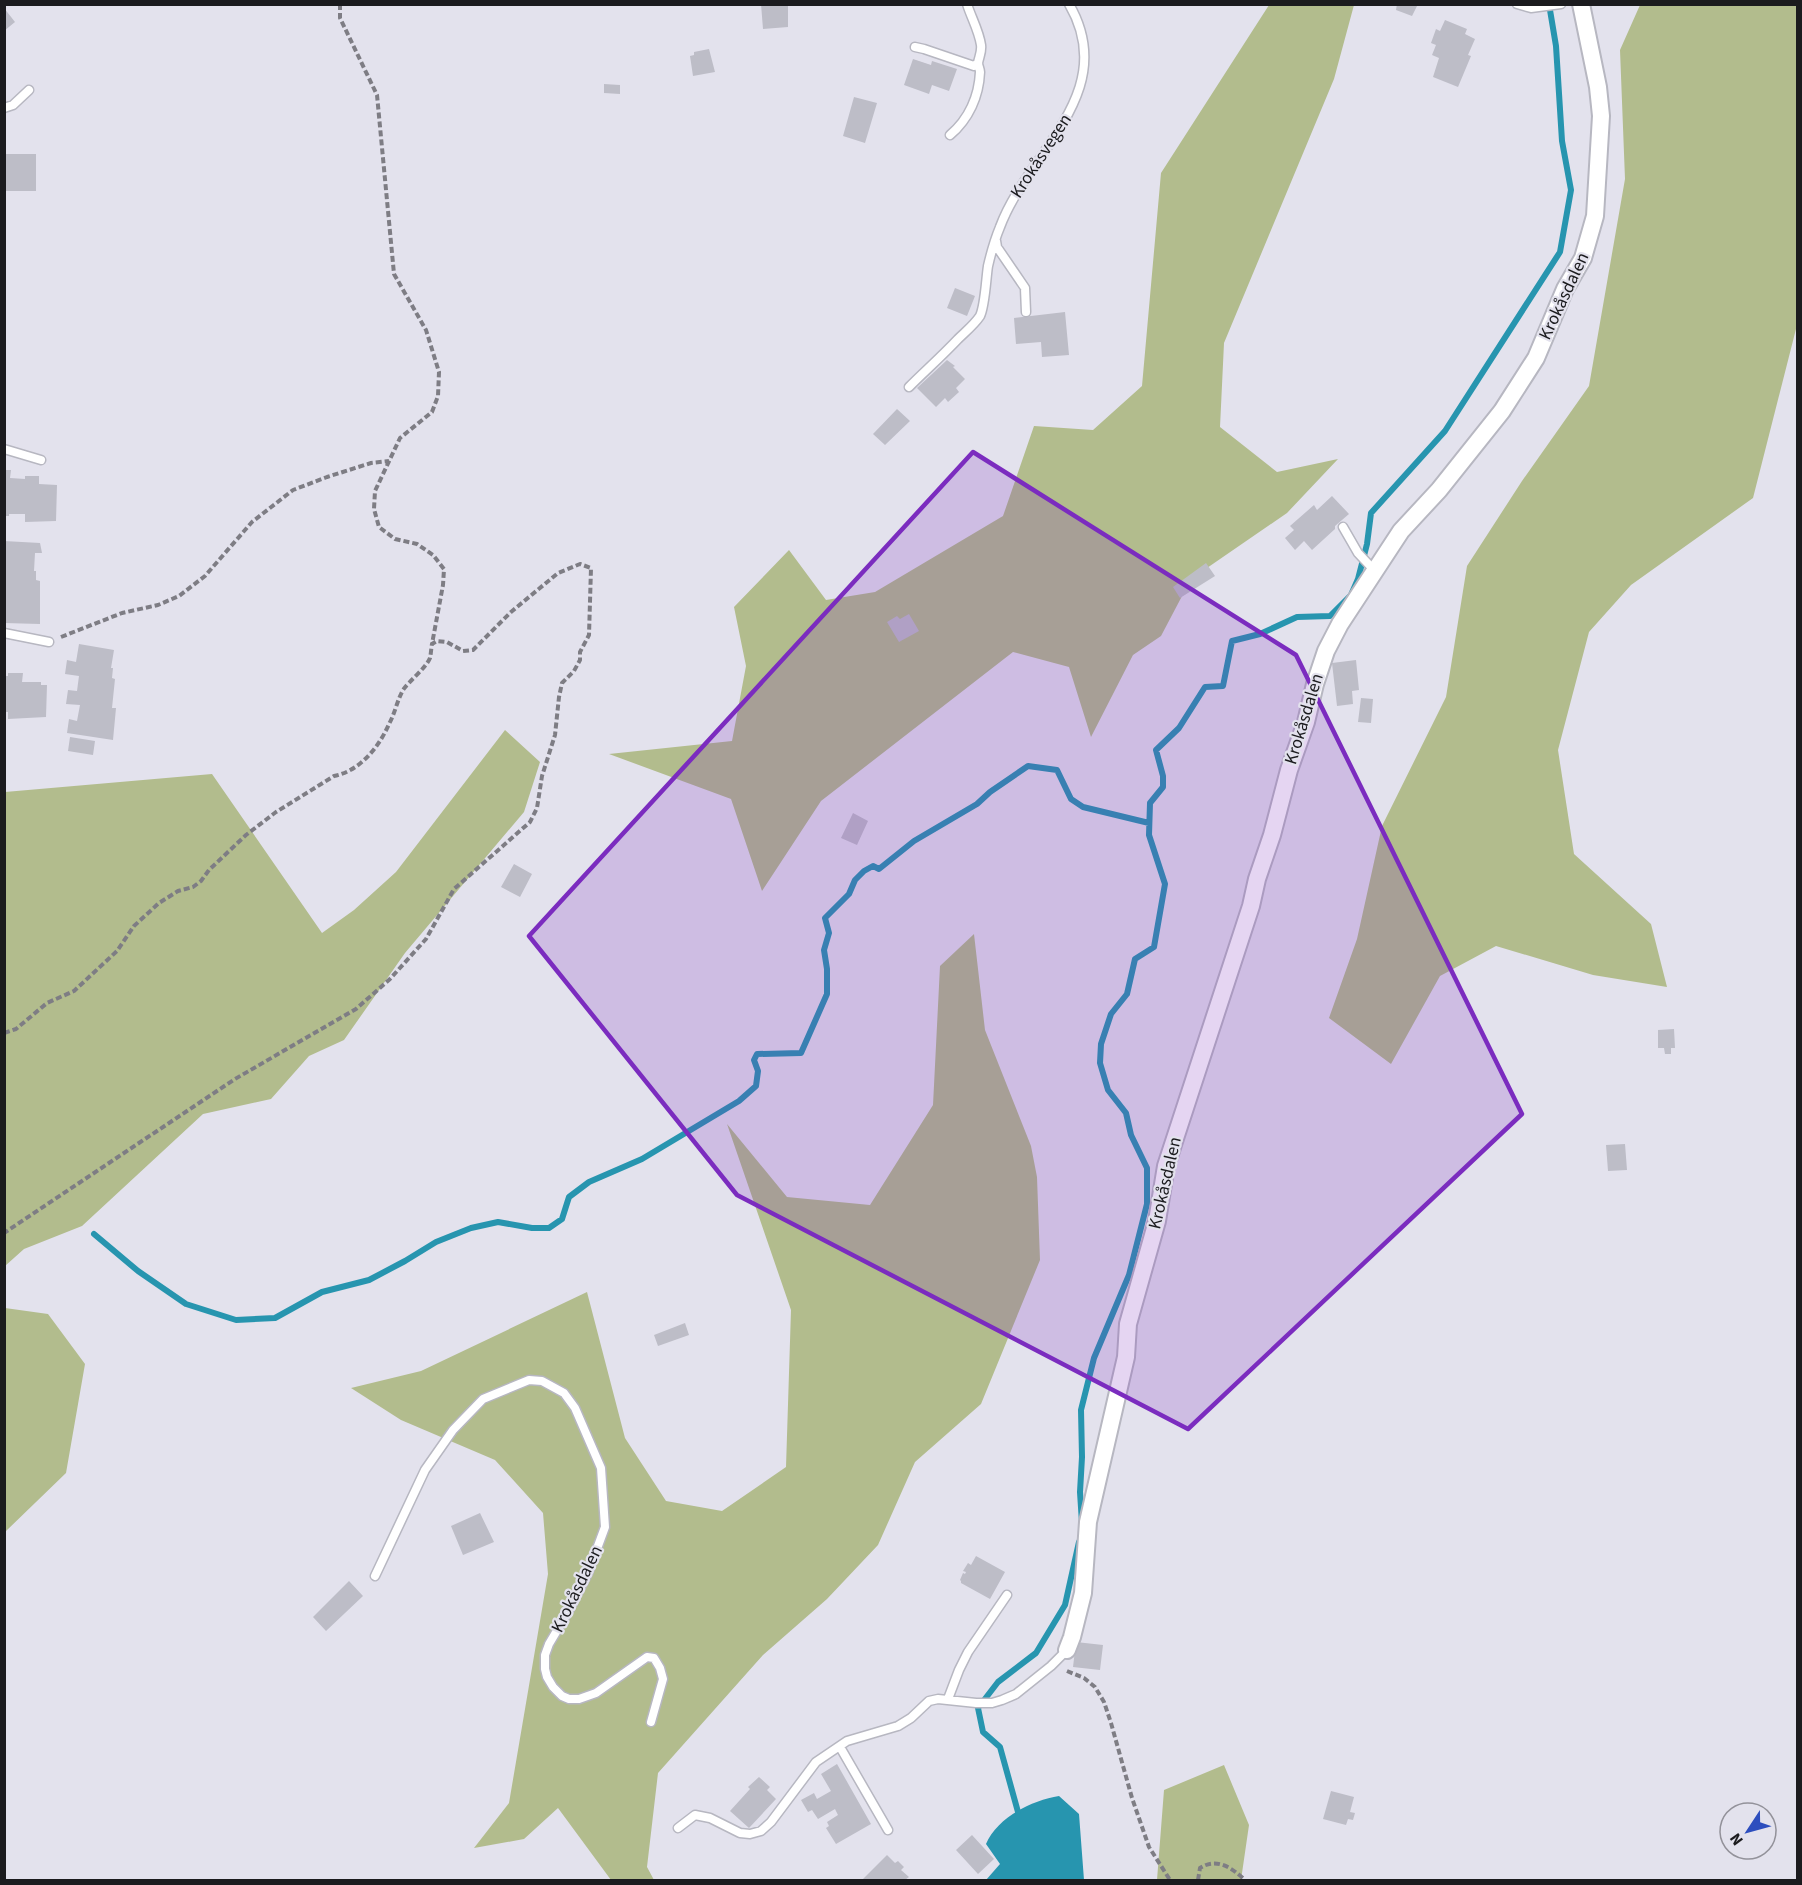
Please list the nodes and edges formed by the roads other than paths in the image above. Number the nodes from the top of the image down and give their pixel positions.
1 (967, 4) edge
2 (1069, 4) edge
3 (1561, 4) edge
4 (1581, 4) edge
5 (1519, 5) edge
6 (915, 47) dead end
7 (978, 63) junction
8 (29, 90) dead end
9 (4, 108) edge
10 (950, 135) dead end
11 (996, 238) junction
12 (1026, 312) dead end
13 (909, 387) dead end
14 (4, 449) edge
15 (41, 460) dead end
16 (1343, 527) dead end
17 (1374, 570) junction
18 (4, 633) edge
19 (49, 642) road end
20 (375, 1576) dead end
21 (1007, 1595) dead end
22 (1061, 1656) joint
23 (948, 1699) junction
24 (651, 1722) dead end
25 (840, 1747) junction
26 (678, 1828) dead end
27 (888, 1830) dead end

1 - 7 lane
2 - 11 lane, Krokåsvegen
3 - 5 lane
4 - 17 street, Krokåsdalen
6 - 7 lane
7 - 10 lane
8 - 9 lane
11 - 12 lane
11 - 13 lane, Krokåsvegen
14 - 15 lane
16 - 17 lane
17 - 22 street, Krokåsdalen
18 - 19 lane
20 - 24 lane, Krokåsdalen
21 - 23 lane
22 - 23 lane
23 - 25 lane
25 - 26 lane
25 - 27 lane

